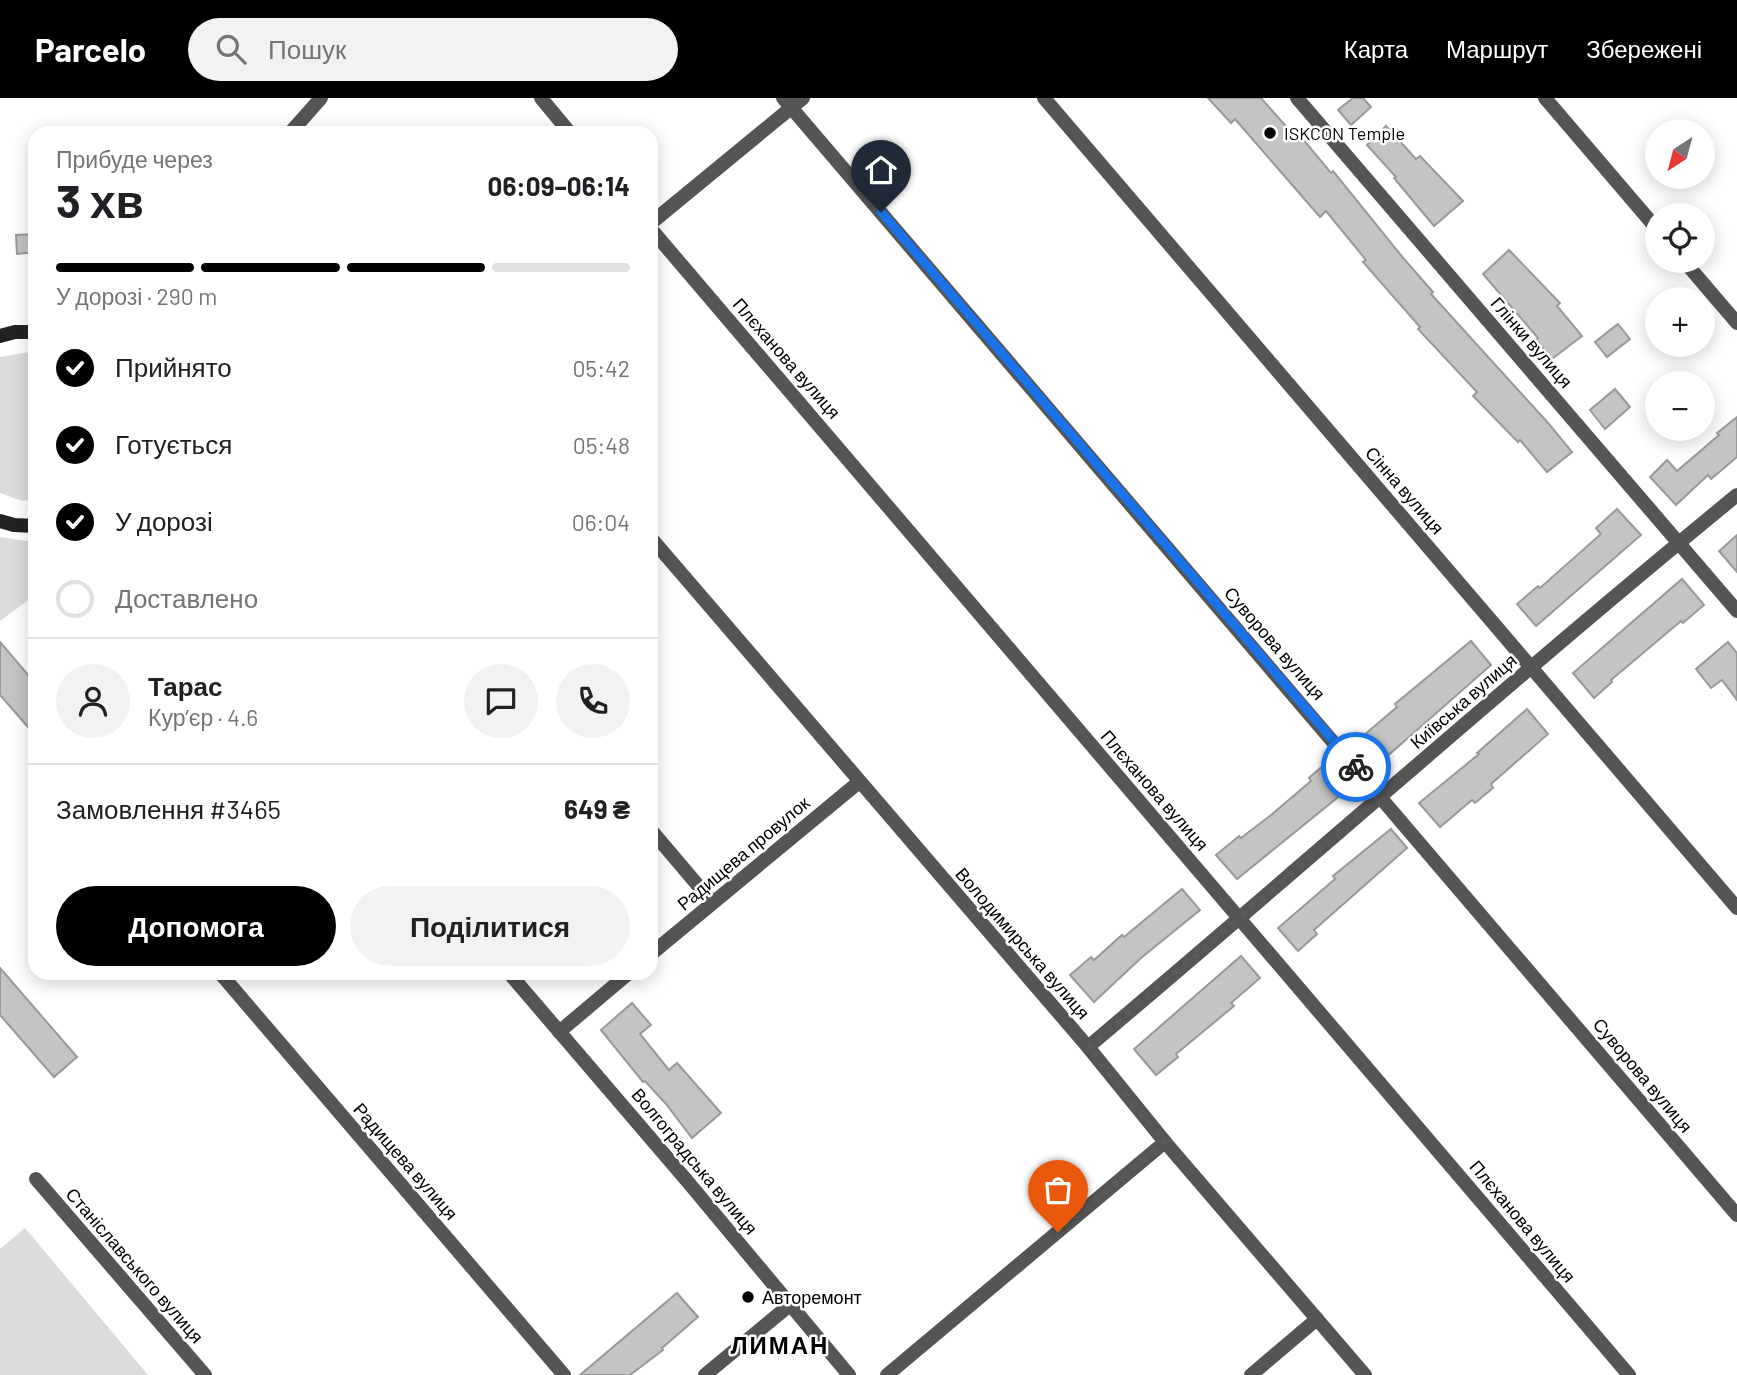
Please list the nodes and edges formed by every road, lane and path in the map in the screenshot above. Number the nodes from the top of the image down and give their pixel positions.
1 (321, 98) edge
2 (541, 98) edge
3 (1044, 98) edge
4 (1297, 98) edge
5 (1545, 98) edge
6 (793, 101) edge
7 (296, 126) edge
8 (564, 126) edge
9 (1645, 215) edge
10 (658, 217) edge
11 (658, 237) edge
12 (1694, 273) edge
13 (1737, 323) edge
14 (28, 332) edge
15 (0, 336) edge
16 (1737, 495) edge
17 (0, 521) edge
18 (28, 526) edge
19 (1679, 543) junction
20 (658, 546) edge
21 (1737, 611) edge
22 (1531, 667) junction
23 (859, 782) junction
24 (1381, 797) junction
25 (658, 838) edge
26 (712, 902) junction
27 (1737, 908) edge
28 (1240, 919) junction
29 (658, 948) edge
30 (226, 980) edge
31 (515, 980) edge
32 (621, 980) edge
33 (559, 1032) junction
34 (1088, 1047) junction
35 (1165, 1142) junction
36 (36, 1179) dead end
37 (1737, 1215) edge
38 (791, 1304) junction
39 (1317, 1319) junction
40 (205, 1375) edge
41 (564, 1375) edge
42 (705, 1375) edge
43 (849, 1375) edge
44 (887, 1375) edge
45 (1251, 1375) edge
46 (1365, 1375) edge
47 (1629, 1375) edge

1 - 7 street
2 - 8 street
3 - 22 street, Сінна вулиця
4 - 19 street, Глінки вулиця
5 - 9 street
6 - 10 street
6 - 24 street, Суворова вулиця
11 - 28 street, Плєханова вулиця
12 - 13 street
14 - 15 street
16 - 19 street, Київська вулиця
17 - 18 street
19 - 21 street, Глінки вулиця
19 - 22 street, Київська вулиця
20 - 23 street, Володимирська вулиця
22 - 24 street, Київська вулиця
22 - 27 street, Сінна вулиця
23 - 26 street, Радищева провулок
23 - 34 street, Володимирська вулиця
24 - 28 street, Київська вулиця
24 - 37 street, Суворова вулиця
25 - 26 street
26 - 29 street, Радищева провулок
28 - 34 street, Київська вулиця
28 - 47 street, Плєханова вулиця
30 - 41 street, Радищева вулиця
31 - 33 street, Волгоградська вулиця
32 - 33 street
33 - 38 street, Волгоградська вулиця
34 - 35 street, Володимирська вулиця
35 - 39 street, Володимирська вулиця
35 - 44 street
36 - 40 street, Станіславського вулиця
38 - 42 street
38 - 43 street, Волгоградська вулиця
39 - 45 street
39 - 46 street, Володимирська вулиця

